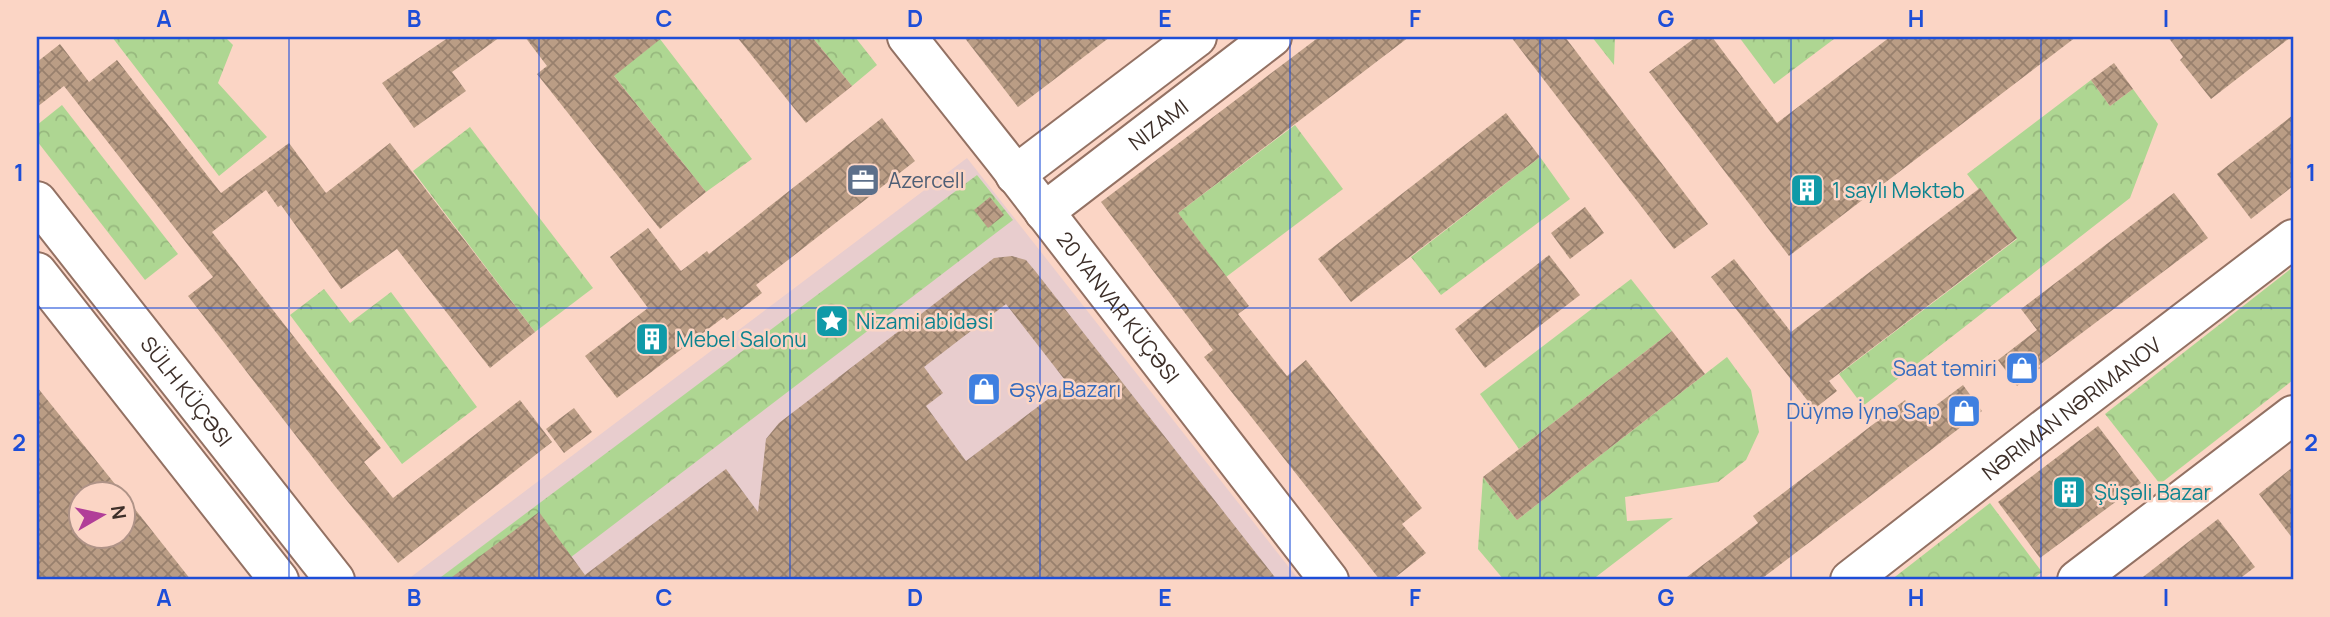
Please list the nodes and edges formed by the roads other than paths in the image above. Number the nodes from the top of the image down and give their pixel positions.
1 (907, 37) edge
2 (1197, 37) edge
3 (1272, 37) edge
4 (1016, 174) junction
5 (37, 201) edge
6 (1044, 212) junction
7 (2293, 239) edge
8 (37, 272) edge
9 (2293, 415) edge
10 (279, 580) edge
11 (335, 580) edge
12 (1329, 580) edge
13 (1850, 580) edge
14 (2077, 580) edge

1 - 4 main road, 20 YANVAR KÜÇƏSI
2 - 4 main road
3 - 6 main road, NIZAMI
4 - 6 main road, 20 YANVAR KÜÇƏSI
5 - 11 main road, SÜLH KÜÇƏSI
6 - 12 main road, 20 YANVAR KÜÇƏSI
7 - 13 main road, NƏRIMAN NƏRIMANOV
8 - 10 main road
9 - 14 main road

